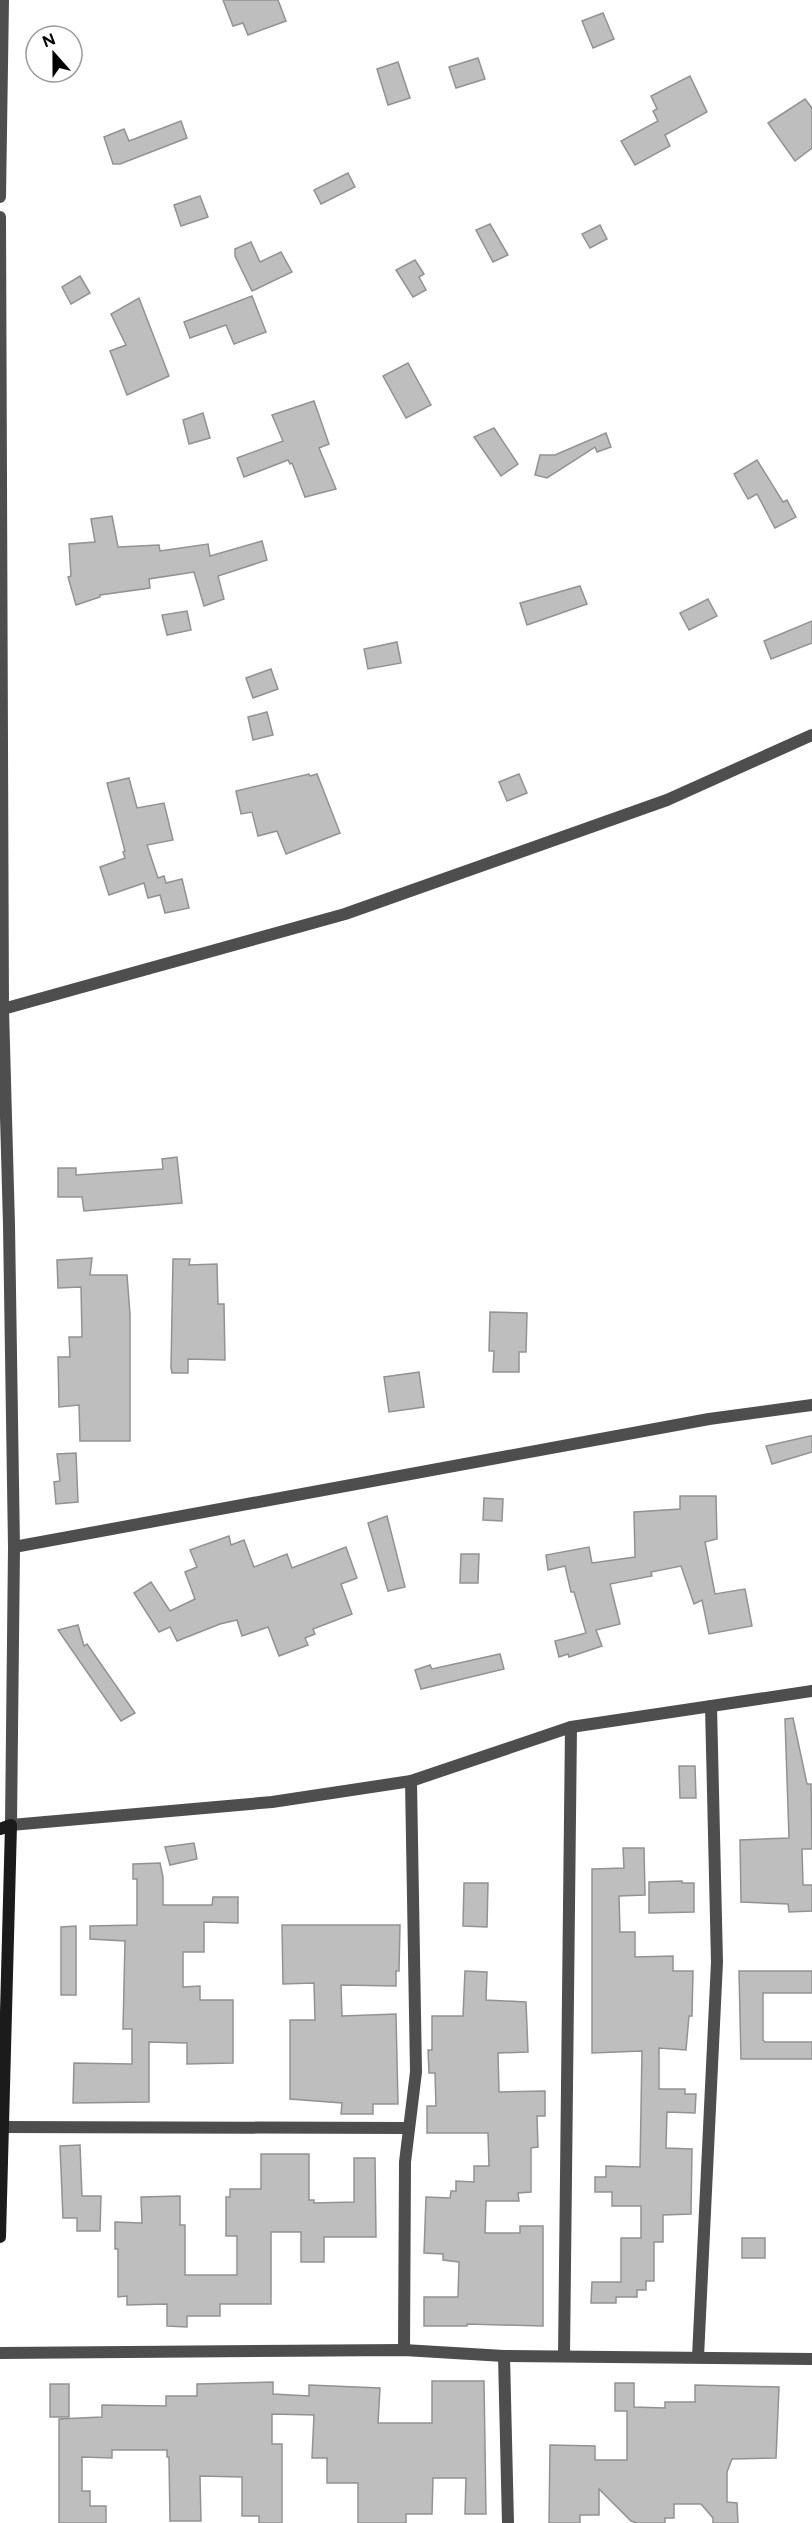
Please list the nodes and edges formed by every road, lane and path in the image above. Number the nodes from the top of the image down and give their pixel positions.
1 (3, 0) edge
2 (0, 197) edge
3 (0, 218) edge
4 (812, 735) edge
5 (3, 1009) junction
6 (812, 1405) edge
7 (14, 1547) junction
8 (812, 1691) edge
9 (711, 1707) junction
10 (571, 1727) junction
11 (411, 1781) junction
12 (6, 1827) edge
13 (2, 2127) edge
14 (409, 2128) junction
15 (0, 2237) edge
16 (404, 2350) junction
17 (0, 2353) edge
18 (504, 2356) junction
19 (564, 2356) junction
20 (698, 2357) junction
21 (812, 2359) edge
22 (508, 2523) edge

1 - 2 street
3 - 5 street
4 - 5 street
5 - 7 street
6 - 7 street
7 - 12 street
8 - 9 street
9 - 10 street
9 - 20 street
10 - 11 street
10 - 19 street
11 - 12 street
11 - 14 street
12 - 13 street
13 - 14 street
13 - 15 street
14 - 16 street
16 - 17 street
16 - 18 street
18 - 19 street
18 - 22 street
19 - 20 street
20 - 21 street

